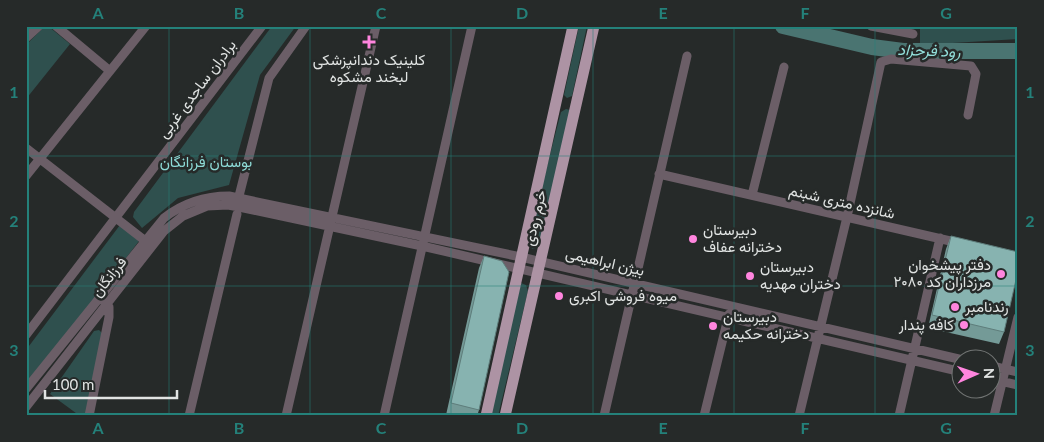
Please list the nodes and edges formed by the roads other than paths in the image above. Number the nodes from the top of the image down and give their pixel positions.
1 (39, 26) edge
2 (56, 26) edge
3 (146, 26) edge
4 (262, 26) edge
5 (306, 26) edge
6 (472, 26) edge
7 (573, 26) edge
8 (594, 26) edge
9 (871, 26) edge
10 (374, 27) edge
11 (29, 33) edge
12 (913, 34) dead end
13 (687, 56) dead end
14 (784, 67) dead end
15 (110, 71) junction
16 (557, 101) junction
17 (576, 105) junction
18 (968, 115) dead end
19 (26, 148) edge
20 (40, 158) junction
21 (659, 174) junction
22 (26, 176) edge
23 (752, 195) junction
24 (239, 196) junction
25 (238, 209) junction
26 (116, 217) junction
27 (847, 217) junction
28 (330, 221) junction
29 (940, 238) junction
30 (423, 242) junction
31 (148, 243) junction
32 (969, 245) edge
33 (521, 258) junction
34 (540, 262) junction
35 (519, 270) junction
36 (538, 274) junction
37 (634, 283) junction
38 (631, 295) junction
39 (103, 300) junction
40 (731, 306) junction
41 (1018, 317) edge
42 (727, 318) junction
43 (820, 326) junction
44 (26, 335) edge
45 (817, 339) junction
46 (915, 348) junction
47 (952, 357) edge
48 (912, 361) junction
49 (1002, 368) edge
50 (1005, 369) junction
51 (952, 370) edge
52 (1018, 372) edge
53 (1002, 381) joint
54 (1018, 385) edge
55 (26, 388) edge
56 (998, 400) edge
57 (26, 407) edge
58 (89, 416) edge
59 (189, 416) edge
60 (286, 416) edge
61 (384, 416) edge
62 (486, 416) edge
63 (505, 416) edge
64 (604, 416) edge
65 (704, 416) edge
66 (799, 416) edge
67 (899, 416) edge
68 (994, 416) edge

1 - 11 street
2 - 15 street
3 - 15 street
4 - 26 street, برادران ساجدی غربی
5 - 24 street
6 - 30 street
7 - 16 main road, خرم رودی
8 - 17 main road, خرم رودی
9 - 12 street
10 - 28 street
13 - 21 street
14 - 23 street
15 - 20 street
16 - 17 main road
16 - 33 main road, خرم رودی
17 - 34 main road, خرم رودی
18 - 27 street
19 - 20 street
20 - 22 street
20 - 26 street
21 - 23 street, شانزده متری شبنم
21 - 37 street
23 - 27 street, شانزده متری شبنم
24 - 25 street
24 - 28 street, بیژن ابراهیمی
24 - 31 street, فرزانگان
25 - 28 street, بیژن ابراهیمی
25 - 31 street, فرزانگان
25 - 59 street
26 - 31 street
26 - 44 street, برادران ساجدی غربی
27 - 29 street, شانزده متری شبنم
27 - 43 street
28 - 30 street, بیژن ابراهیمی
28 - 60 street
29 - 32 street, شانزده متری شبنم
29 - 46 street
30 - 33 street, بیژن ابراهیمی
30 - 35 street, بیژن ابراهیمی
30 - 61 street
31 - 39 street, فرزانگان
33 - 34 street, بیژن ابراهیمی
33 - 35 main road, خرم رودی
34 - 36 main road, خرم رودی
34 - 37 street, بیژن ابراهیمی
35 - 36 street, بیژن ابراهیمی
35 - 62 main road, خرم رودی
36 - 38 street, بیژن ابراهیمی
36 - 63 main road, خرم رودی
37 - 38 street
37 - 40 street, بیژن ابراهیمی
38 - 42 street, بیژن ابراهیمی
38 - 64 street
39 - 55 street, فرزانگان
39 - 57 street, فرزانگان
39 - 58 street
40 - 42 street
40 - 43 street, بیژن ابراهیمی
41 - 50 street
42 - 45 street, بیژن ابراهیمی
42 - 65 street
43 - 45 street
43 - 46 street, بیژن ابراهیمی
45 - 48 street, بیژن ابراهیمی
45 - 66 street
46 - 47 street, بیژن ابراهیمی
46 - 48 street
48 - 51 street, بیژن ابراهیمی
48 - 67 street
49 - 50 street
50 - 52 street
50 - 53 street
53 - 54 street
56 - 68 street

